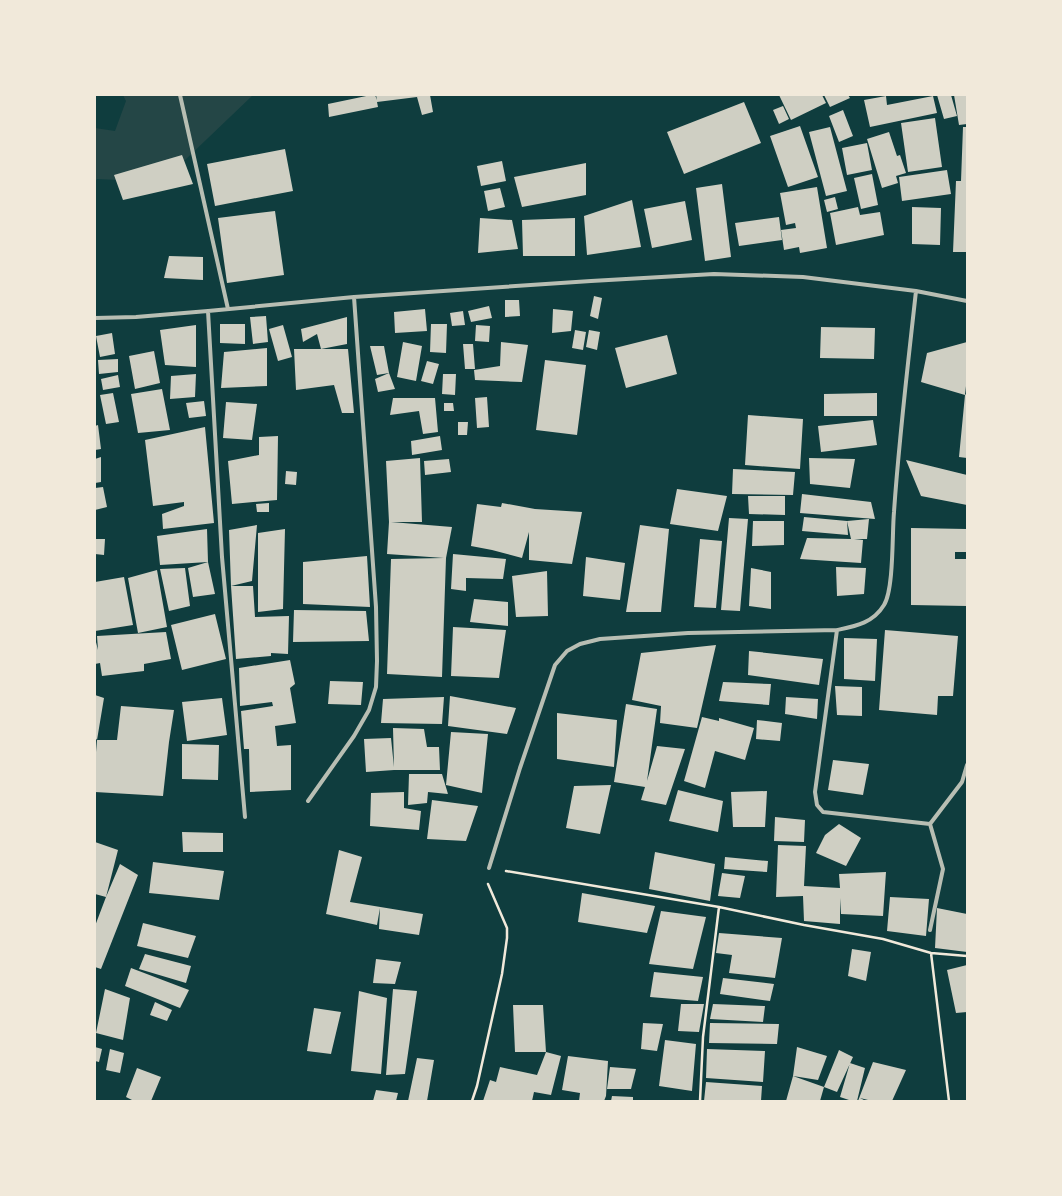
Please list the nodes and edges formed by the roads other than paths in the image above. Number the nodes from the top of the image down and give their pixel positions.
1 (180, 95) edge
2 (916, 291) junction
3 (354, 297) junction
4 (967, 301) edge
5 (228, 309) junction
6 (208, 311) junction
7 (95, 318) edge
8 (837, 630) junction
9 (967, 765) edge
10 (308, 801) dead end
11 (245, 817) dead end
12 (930, 824) junction
13 (489, 868) road end
14 (930, 930) dead end

1 - 5 street
2 - 3 street
2 - 4 street
2 - 8 street
3 - 5 street
3 - 10 street
5 - 6 street
6 - 7 street
6 - 11 street
8 - 12 street
8 - 13 street
9 - 12 street
12 - 14 street

